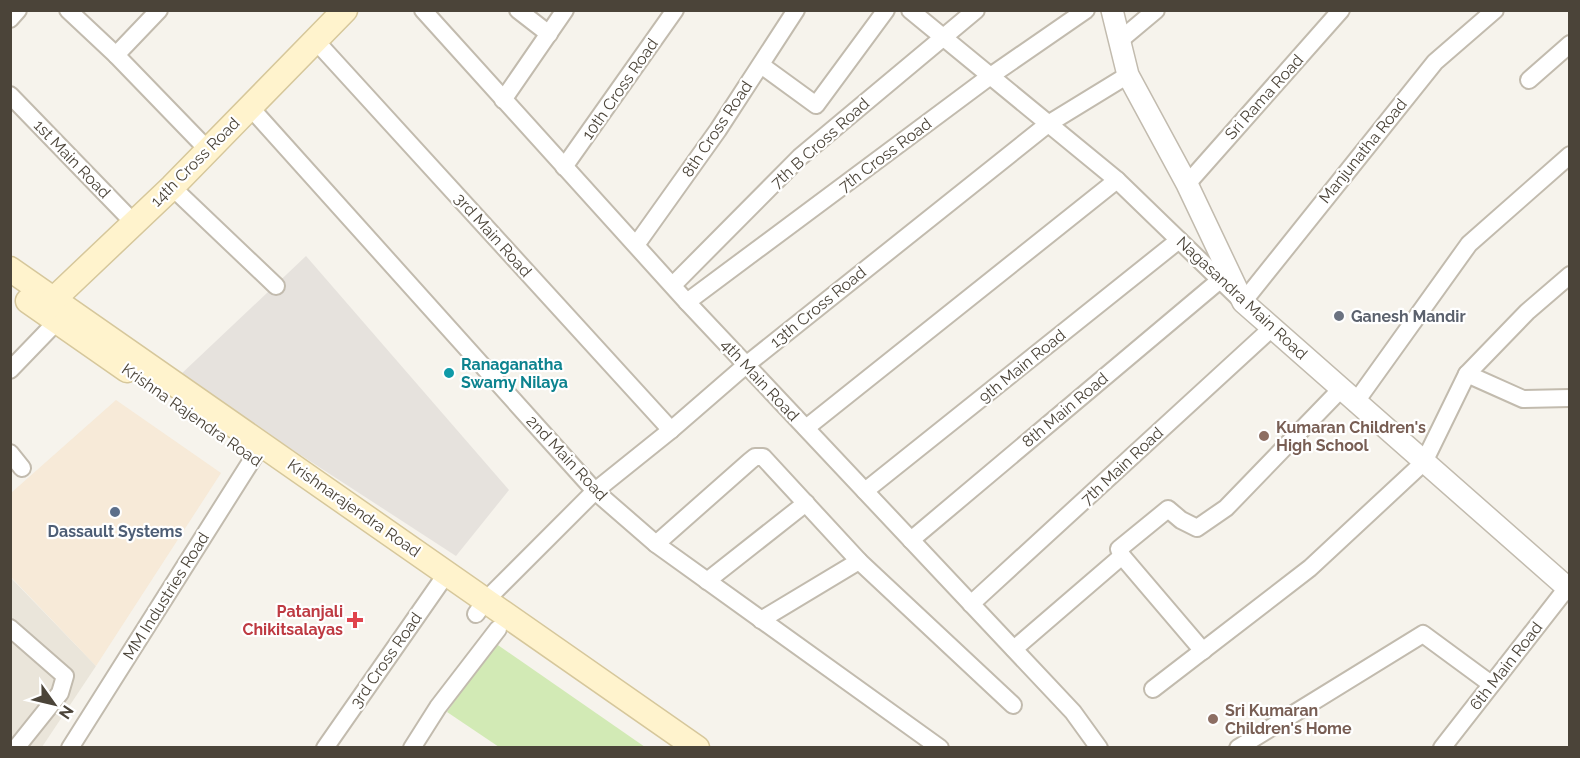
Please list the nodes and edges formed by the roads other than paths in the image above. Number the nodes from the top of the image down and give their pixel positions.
1 (18, 10) edge
2 (68, 10) edge
3 (159, 10) edge
4 (345, 10) edge
5 (423, 10) edge
6 (518, 10) edge
7 (565, 10) edge
8 (675, 10) edge
9 (796, 10) edge
10 (886, 10) edge
11 (910, 10) edge
12 (976, 10) edge
13 (1086, 10) edge
14 (1112, 10) edge
15 (1156, 10) edge
16 (1341, 10) edge
17 (1495, 10) edge
18 (10, 19) edge
19 (549, 34) junction
20 (943, 37) junction
21 (315, 40) junction
22 (1119, 40) junction
23 (1569, 44) edge
24 (116, 55) junction
25 (761, 65) junction
26 (1128, 75) junction
27 (989, 77) junction
28 (1529, 80) dead end
29 (10, 95) edge
30 (503, 100) junction
31 (816, 105) junction
32 (250, 107) junction
33 (842, 122) junction
34 (1048, 124) junction
35 (208, 150) junction
36 (1569, 155) edge
37 (564, 166) junction
38 (1117, 180) junction
39 (1187, 184) junction
40 (172, 187) junction
41 (134, 223) junction
42 (1179, 240) junction
43 (636, 245) junction
44 (10, 268) edge
45 (1569, 275) edge
46 (1220, 280) junction
47 (673, 285) junction
48 (276, 286) dead end
49 (10, 289) edge
50 (1242, 302) junction
51 (687, 303) junction
52 (56, 310) junction
53 (1272, 328) junction
54 (746, 364) junction
55 (10, 369) edge
56 (1467, 374) junction
57 (1348, 396) junction
58 (1569, 398) edge
59 (806, 428) junction
60 (670, 430) junction
61 (258, 451) junction
62 (10, 453) edge
63 (1424, 462) junction
64 (22, 468) dead end
65 (595, 491) junction
66 (865, 491) junction
67 (806, 503) junction
68 (911, 540) junction
69 (656, 544) junction
70 (1122, 555) junction
71 (859, 561) junction
72 (442, 580) junction
73 (707, 581) junction
74 (1568, 587) edge
75 (971, 604) junction
76 (481, 607) junction
77 (761, 620) junction
78 (10, 628) edge
79 (498, 629) junction
80 (1014, 649) junction
81 (1203, 651) junction
82 (1491, 684) junction
83 (1153, 689) dead end
84 (1013, 705) dead end
85 (16, 747) edge
86 (70, 747) edge
87 (325, 747) edge
88 (412, 747) edge
89 (668, 747) edge
90 (697, 747) edge
91 (940, 747) edge
92 (1099, 747) edge
93 (1238, 747) edge
94 (1442, 747) edge

1 - 18 street
2 - 24 street
3 - 24 street
4 - 21 main road, 14th Cross Road
5 - 30 street, 4th Main Road
6 - 19 street
7 - 19 street
8 - 37 street, 10th Cross Road
9 - 25 street, 8th Cross Road
10 - 31 street
11 - 20 street, Nagasandra Main Road
12 - 20 street, 7th B Cross Road
13 - 27 street, 7th Cross Road
14 - 22 street
15 - 22 street
16 - 39 street, Sri Rama Road
17 - 50 street, Manjunatha Road
19 - 30 street
20 - 27 street, Nagasandra Main Road
20 - 33 street, 7th B Cross Road
21 - 32 main road, 14th Cross Road
21 - 60 street, 3rd Main Road
22 - 26 street
23 - 28 street
24 - 35 street
25 - 31 street
25 - 43 street, 8th Cross Road
26 - 34 street, 13th Cross Road
26 - 39 street
27 - 34 street, Nagasandra Main Road
27 - 51 street, 7th Cross Road
29 - 41 street, 1st Main Road
30 - 37 street, 4th Main Road
31 - 33 street
32 - 35 main road, 14th Cross Road
32 - 65 street, 2nd Main Road
33 - 47 street, 7th B Cross Road
34 - 38 street, Nagasandra Main Road
34 - 54 street, 13th Cross Road
35 - 40 main road, 14th Cross Road
36 - 57 street
37 - 43 street, 4th Main Road
38 - 42 street, Nagasandra Main Road
38 - 59 street
39 - 50 street
40 - 41 main road, 14th Cross Road
40 - 48 street
41 - 52 main road, 14th Cross Road
42 - 46 street, Nagasandra Main Road
42 - 66 street, 9th Main Road
43 - 47 street, 4th Main Road
44 - 52 main road, Krishnarajendra Road
45 - 56 street
46 - 50 street, Nagasandra Main Road
46 - 68 street, 8th Main Road
47 - 51 street, 4th Main Road
49 - 52 main road
50 - 53 street, Nagasandra Main Road
51 - 54 street, 4th Main Road
52 - 55 street
52 - 61 main road, Krishnarajendra Road
53 - 57 street, Nagasandra Main Road
53 - 75 street, 7th Main Road
54 - 59 street, 4th Main Road
54 - 60 street, 13th Cross Road
56 - 58 street
56 - 63 street
57 - 63 street, Nagasandra Main Road
57 - 70 street
59 - 66 street, 4th Main Road
60 - 65 street, 13th Cross Road
61 - 72 main road, Krishnarajendra Road
61 - 86 street, MM Industries Road
62 - 64 street
63 - 74 street, Nagasandra Main Road
63 - 81 street
65 - 69 street, 2nd Main Road
65 - 76 street, 13th Cross Road
66 - 68 street, 4th Main Road
67 - 69 street
67 - 71 street
67 - 73 street
68 - 75 street, 4th Main Road
69 - 73 street, 2nd Main Road
70 - 80 street
70 - 81 street
71 - 77 street
71 - 84 street
72 - 76 main road, Krishnarajendra Road
72 - 87 street, 3rd Cross Road
73 - 77 street, 2nd Main Road
74 - 82 street, 6th Main Road
75 - 80 street, 4th Main Road
76 - 79 main road
76 - 90 main road, Krishnarajendra Road
77 - 91 street, 2nd Main Road
78 - 85 street
79 - 88 street
79 - 89 main road
80 - 92 street, 4th Main Road
81 - 83 street
82 - 93 street
82 - 94 street, 6th Main Road

